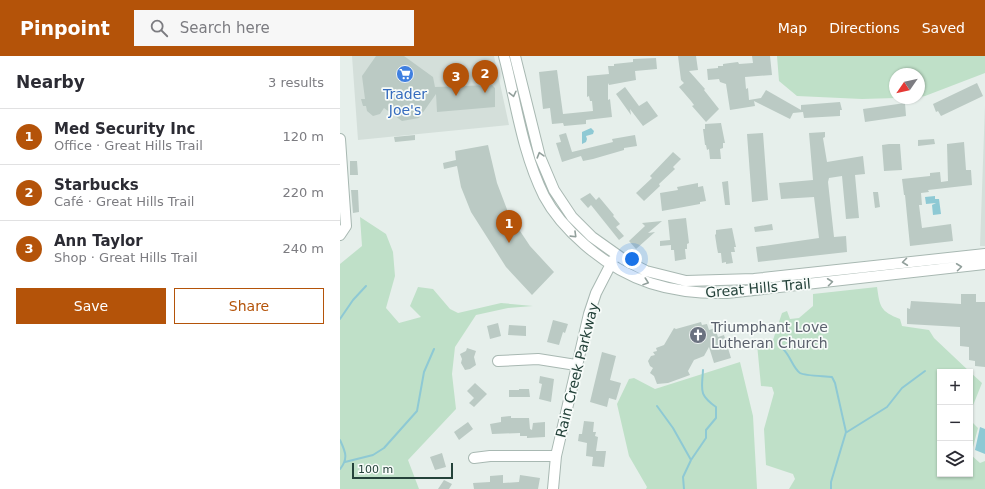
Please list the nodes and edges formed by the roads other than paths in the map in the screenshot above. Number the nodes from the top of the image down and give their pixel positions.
1 (504, 56) edge
2 (515, 56) edge
3 (340, 139) edge
4 (554, 190) junction
5 (544, 196) junction
6 (340, 235) edge
7 (985, 254) edge
8 (616, 255) junction
9 (985, 264) edge
10 (610, 266) junction
11 (498, 361) dead end
12 (576, 366) junction
13 (556, 456) junction
14 (474, 458) dead end
15 (553, 489) edge

1 -> 5 street, Great Hills Trail
4 -> 2 street, Great Hills Trail
3 - 6 street
4 - 5 street
4 - 8 street, Great Hills Trail
5 -> 10 street, Great Hills Trail
7 -> 8 street, Great Hills Trail
8 - 10 street, Rain Creek Parkway
10 -> 9 street, Great Hills Trail
10 - 12 street, Rain Creek Parkway
11 - 12 street
12 - 13 street, Rain Creek Parkway
13 - 14 street
13 - 15 street, Rain Creek Parkway

